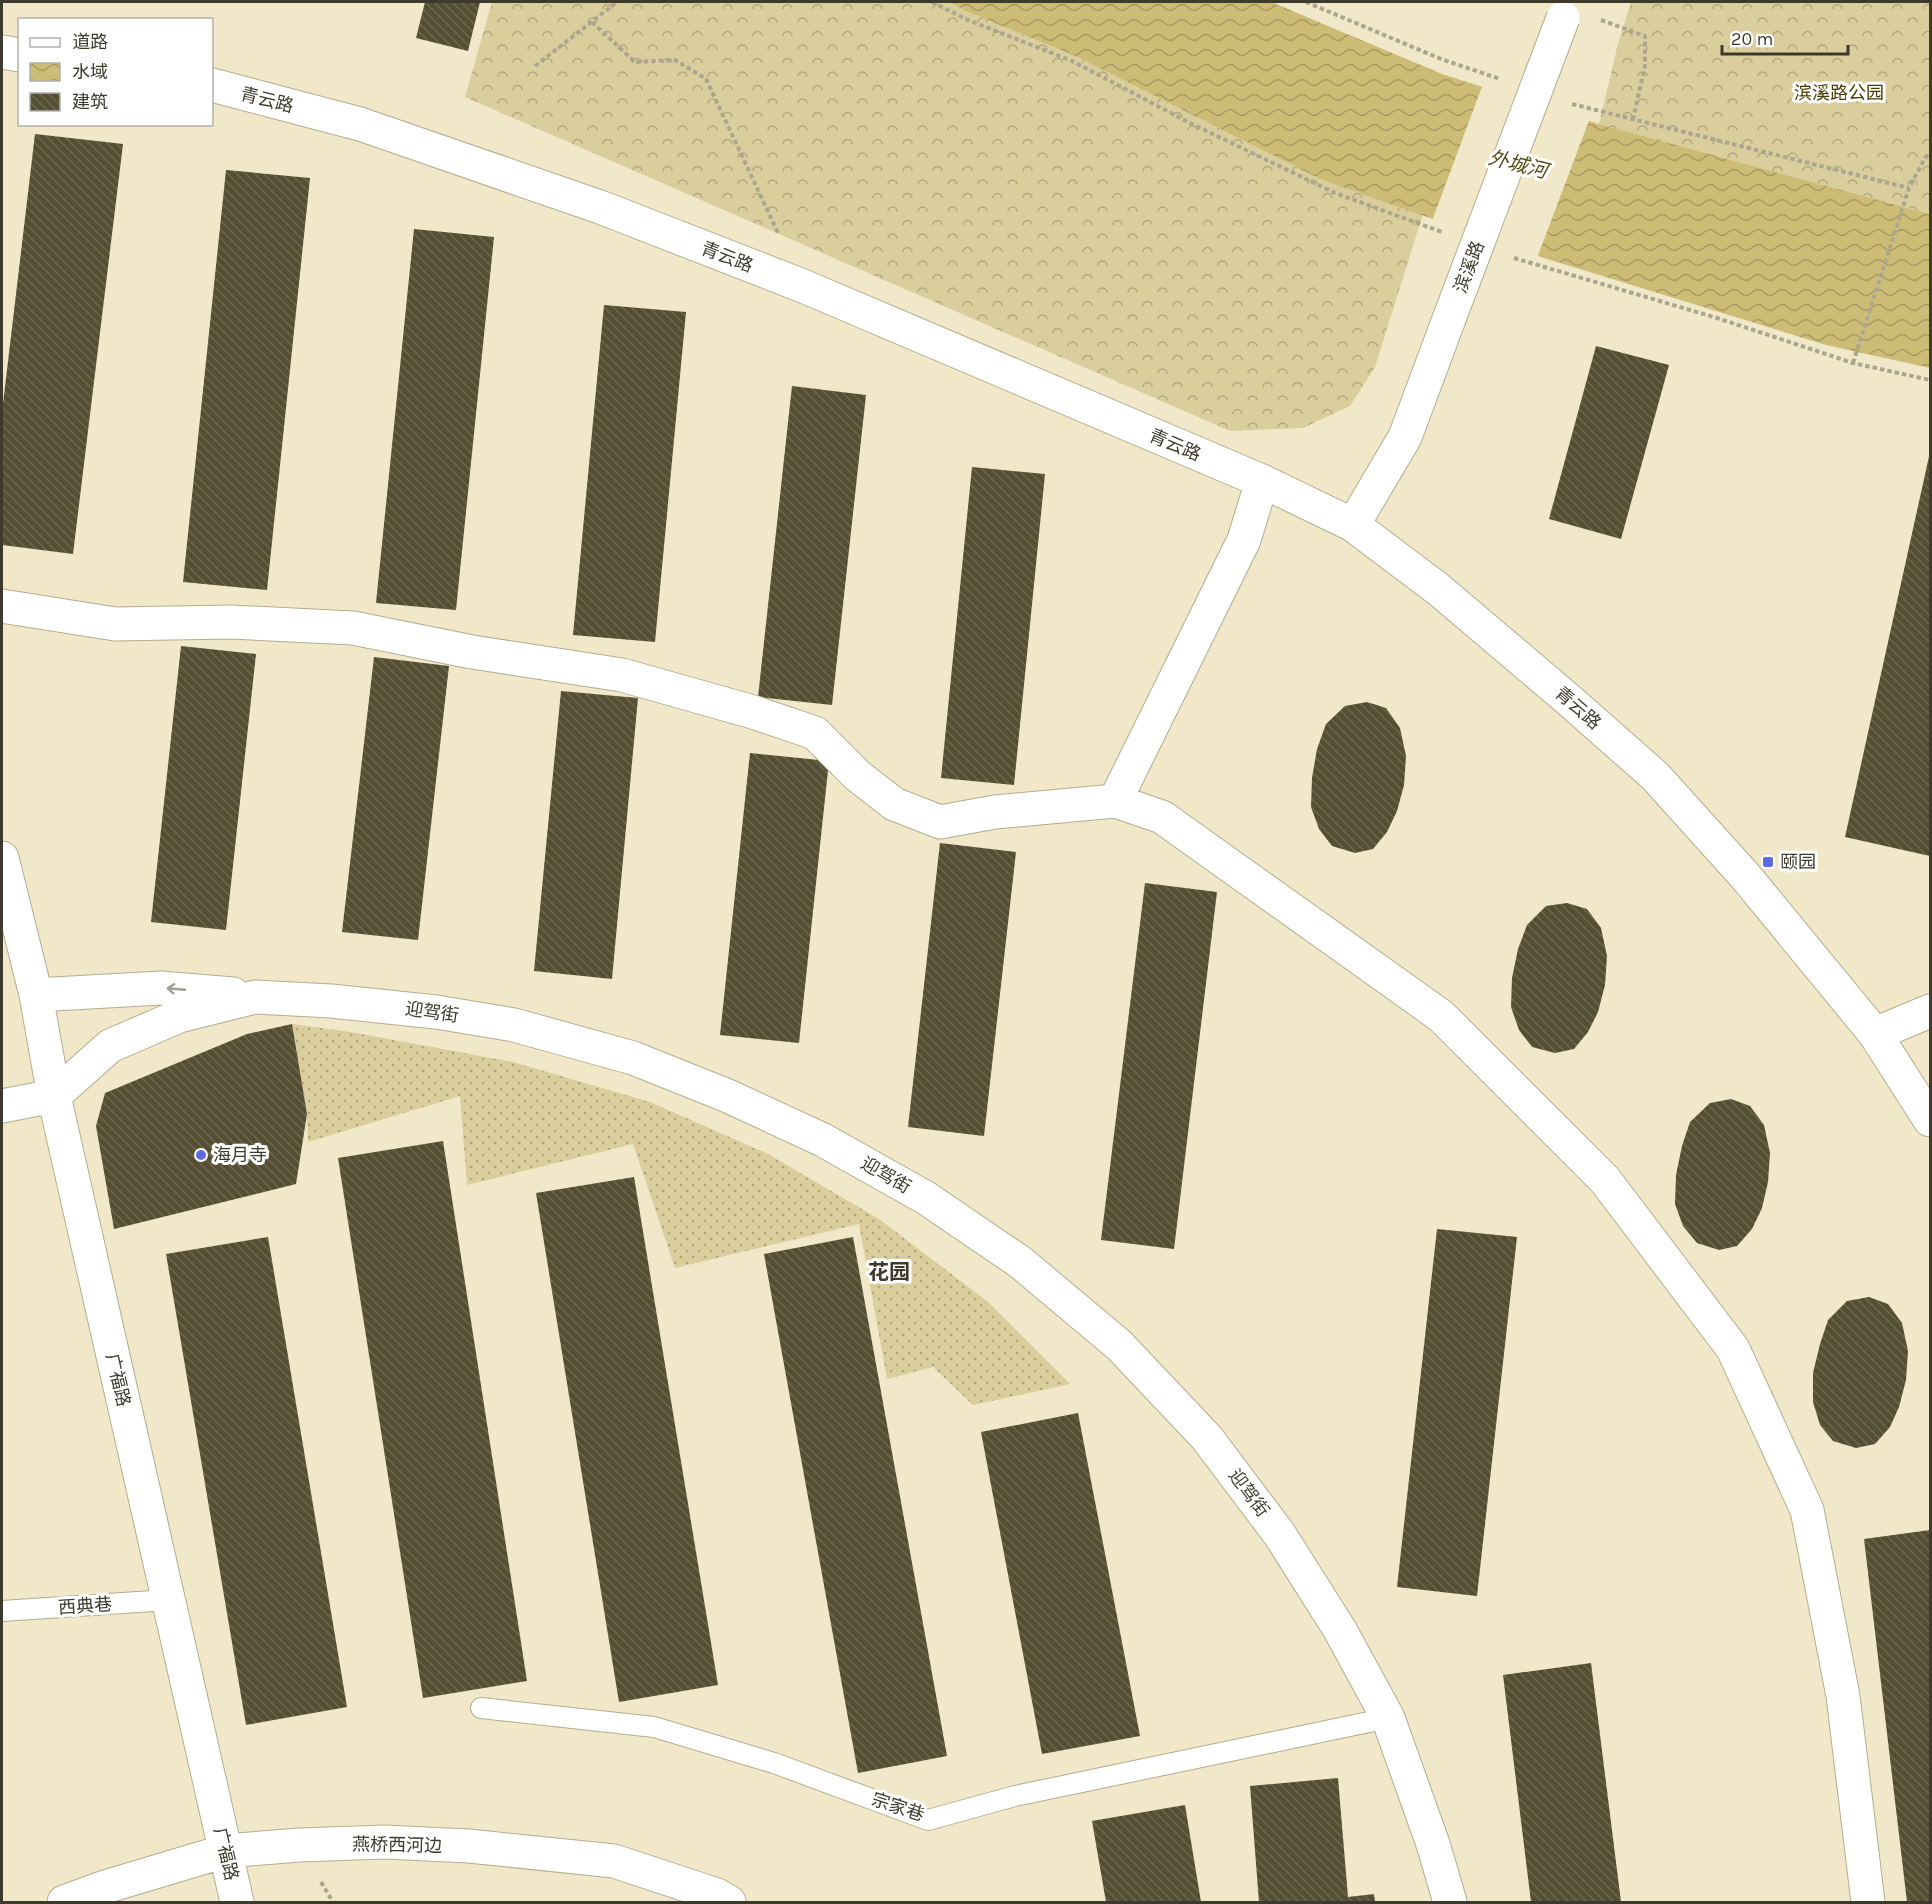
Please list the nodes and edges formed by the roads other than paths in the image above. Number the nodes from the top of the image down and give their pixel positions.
1 (1566, 9) edge
2 (2, 52) edge
3 (18, 56) edge
4 (213, 85) edge
5 (1262, 482) junction
6 (1353, 525) junction
7 (2, 606) edge
8 (1115, 801) junction
9 (2, 858) edge
10 (36, 995) junction
11 (255, 997) junction
12 (1930, 1011) edge
13 (1875, 1034) junction
14 (54, 1096) junction
15 (2, 1106) edge
16 (1930, 1120) edge
17 (168, 1600) junction
18 (2, 1611) edge
19 (481, 1708) dead end
20 (1388, 1718) junction
21 (225, 1851) junction
22 (64, 1902) edge
23 (237, 1902) edge
24 (729, 1902) edge
25 (1450, 1902) edge
26 (1868, 1902) edge

1 - 6 street, 滨溪路, bridge
2 - 3 street
4 - 5 street, 青云路
5 - 6 street, 青云路
5 - 8 street
6 - 13 street, 青云路
7 - 8 street
8 - 26 street
9 - 10 street, 广福路
11 -> 10 street
10 - 14 street, 广福路
11 - 14 street, 迎驾街
11 - 20 street, 迎驾街
12 - 13 street
13 - 16 street, 青云路
14 - 15 street
14 - 17 street, 广福路
17 - 18 lane, 西典巷
17 - 21 street, 广福路
19 - 20 lane, 宗家巷
20 - 25 street, 迎驾街
21 - 22 street, 燕桥西河边
21 - 23 street, 广福路
21 - 24 street, 燕桥西河边

